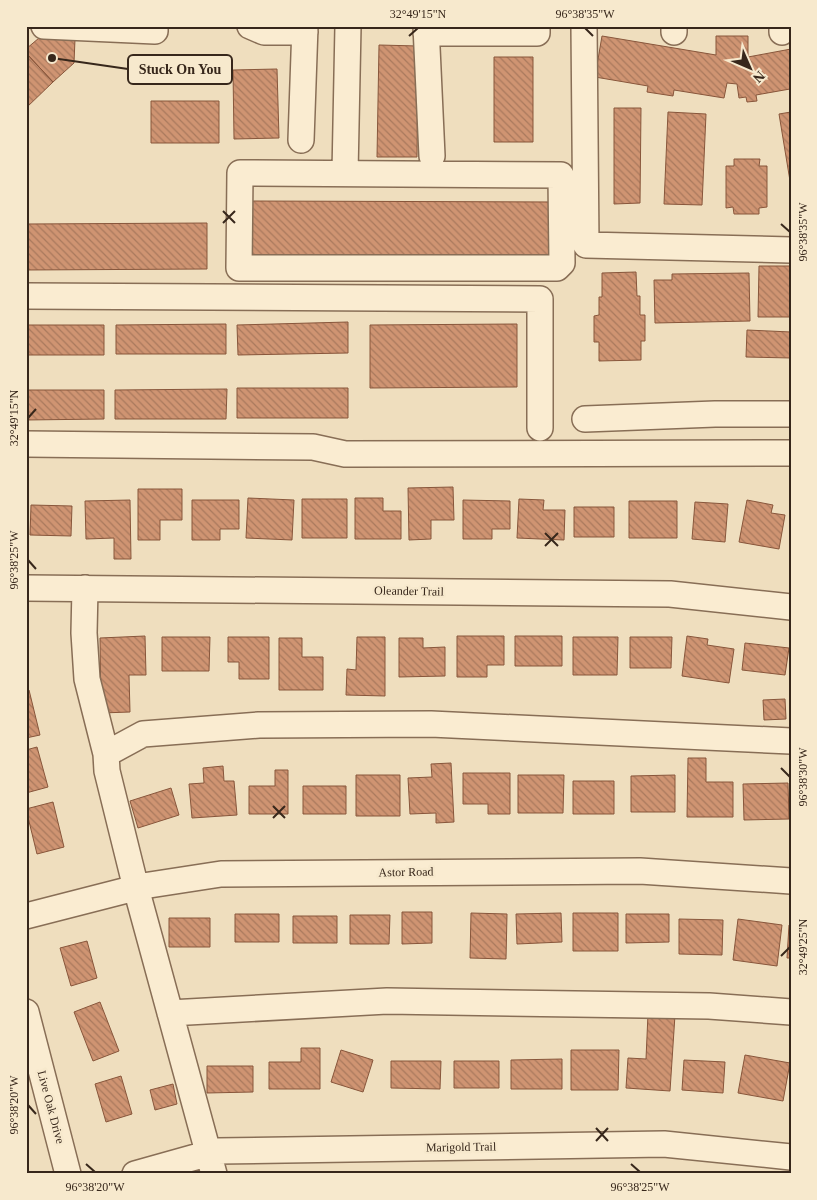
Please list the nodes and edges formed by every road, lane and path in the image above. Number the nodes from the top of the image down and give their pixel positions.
1 (44, 26) edge
2 (155, 26) edge
3 (250, 26) edge
4 (348, 26) edge
5 (538, 26) edge
6 (584, 26) edge
7 (99, 27) edge
8 (305, 29) edge
9 (426, 30) edge
10 (301, 140) dead end
11 (432, 156) dead end
12 (346, 174) junction
13 (791, 250) edge
14 (26, 296) edge
15 (791, 414) edge
16 (585, 419) dead end
17 (540, 428) dead end
18 (26, 444) edge
19 (791, 453) edge
20 (26, 588) edge
21 (85, 588) junction
22 (791, 607) edge
23 (791, 741) edge
24 (106, 754) junction
25 (791, 881) edge
26 (136, 888) junction
27 (26, 916) edge
28 (26, 1012) edge
29 (791, 1012) edge
30 (170, 1013) junction
31 (791, 1157) edge
32 (211, 1163) edge
33 (68, 1174) edge
34 (135, 1174) edge

1 - 7 street
2 - 7 street
3 - 8 street
4 - 12 street
5 - 9 street
6 - 13 street
8 - 10 street
9 - 11 street
12 - 12 street
14 - 17 street
15 - 16 street
18 - 19 street
20 - 21 street, Oleander Trail
21 - 22 street, Oleander Trail
21 - 24 street
23 - 24 street
24 - 26 street
25 - 26 street, Astor Road
26 - 27 street, Astor Road
26 - 30 street
28 - 33 street, Live Oak Drive
29 - 30 street
30 - 32 street
31 - 32 street, Marigold Trail
32 - 34 street, Marigold Trail

